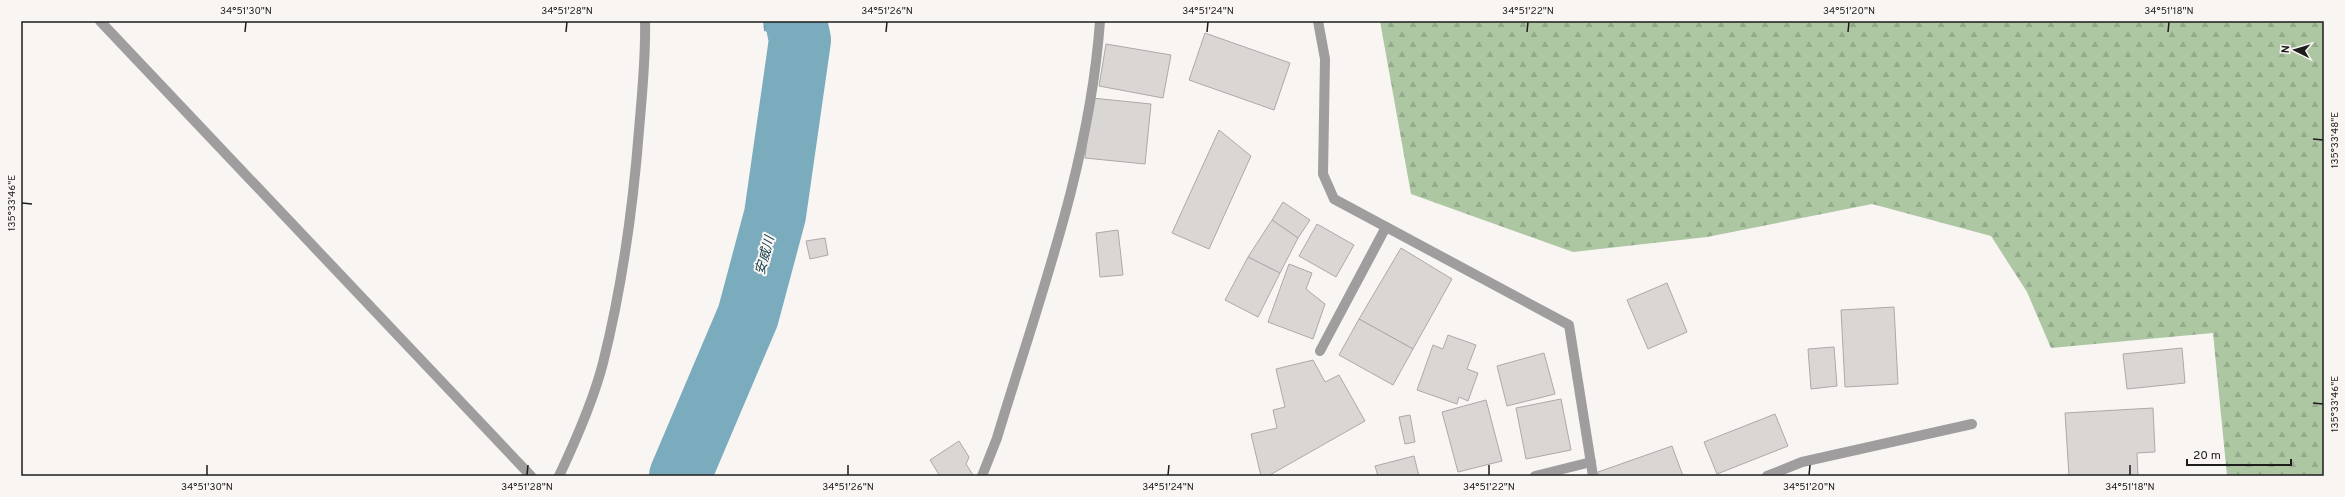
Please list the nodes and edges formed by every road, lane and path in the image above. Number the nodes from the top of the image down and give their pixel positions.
1 (100, 21) edge
2 (645, 21) edge
3 (1100, 21) edge
4 (1318, 21) edge
5 (1386, 227) junction
6 (1320, 350) dead end
7 (1972, 424) dead end
8 (1591, 462) junction
9 (531, 476) edge
10 (559, 476) edge
11 (982, 476) edge
12 (1535, 476) edge
13 (1593, 476) edge
14 (1767, 476) edge

1 - 9 street
2 - 10 street
3 - 11 street
4 - 5 street
5 - 6 street
5 - 8 street
7 - 14 street
8 - 12 street
8 - 13 street

